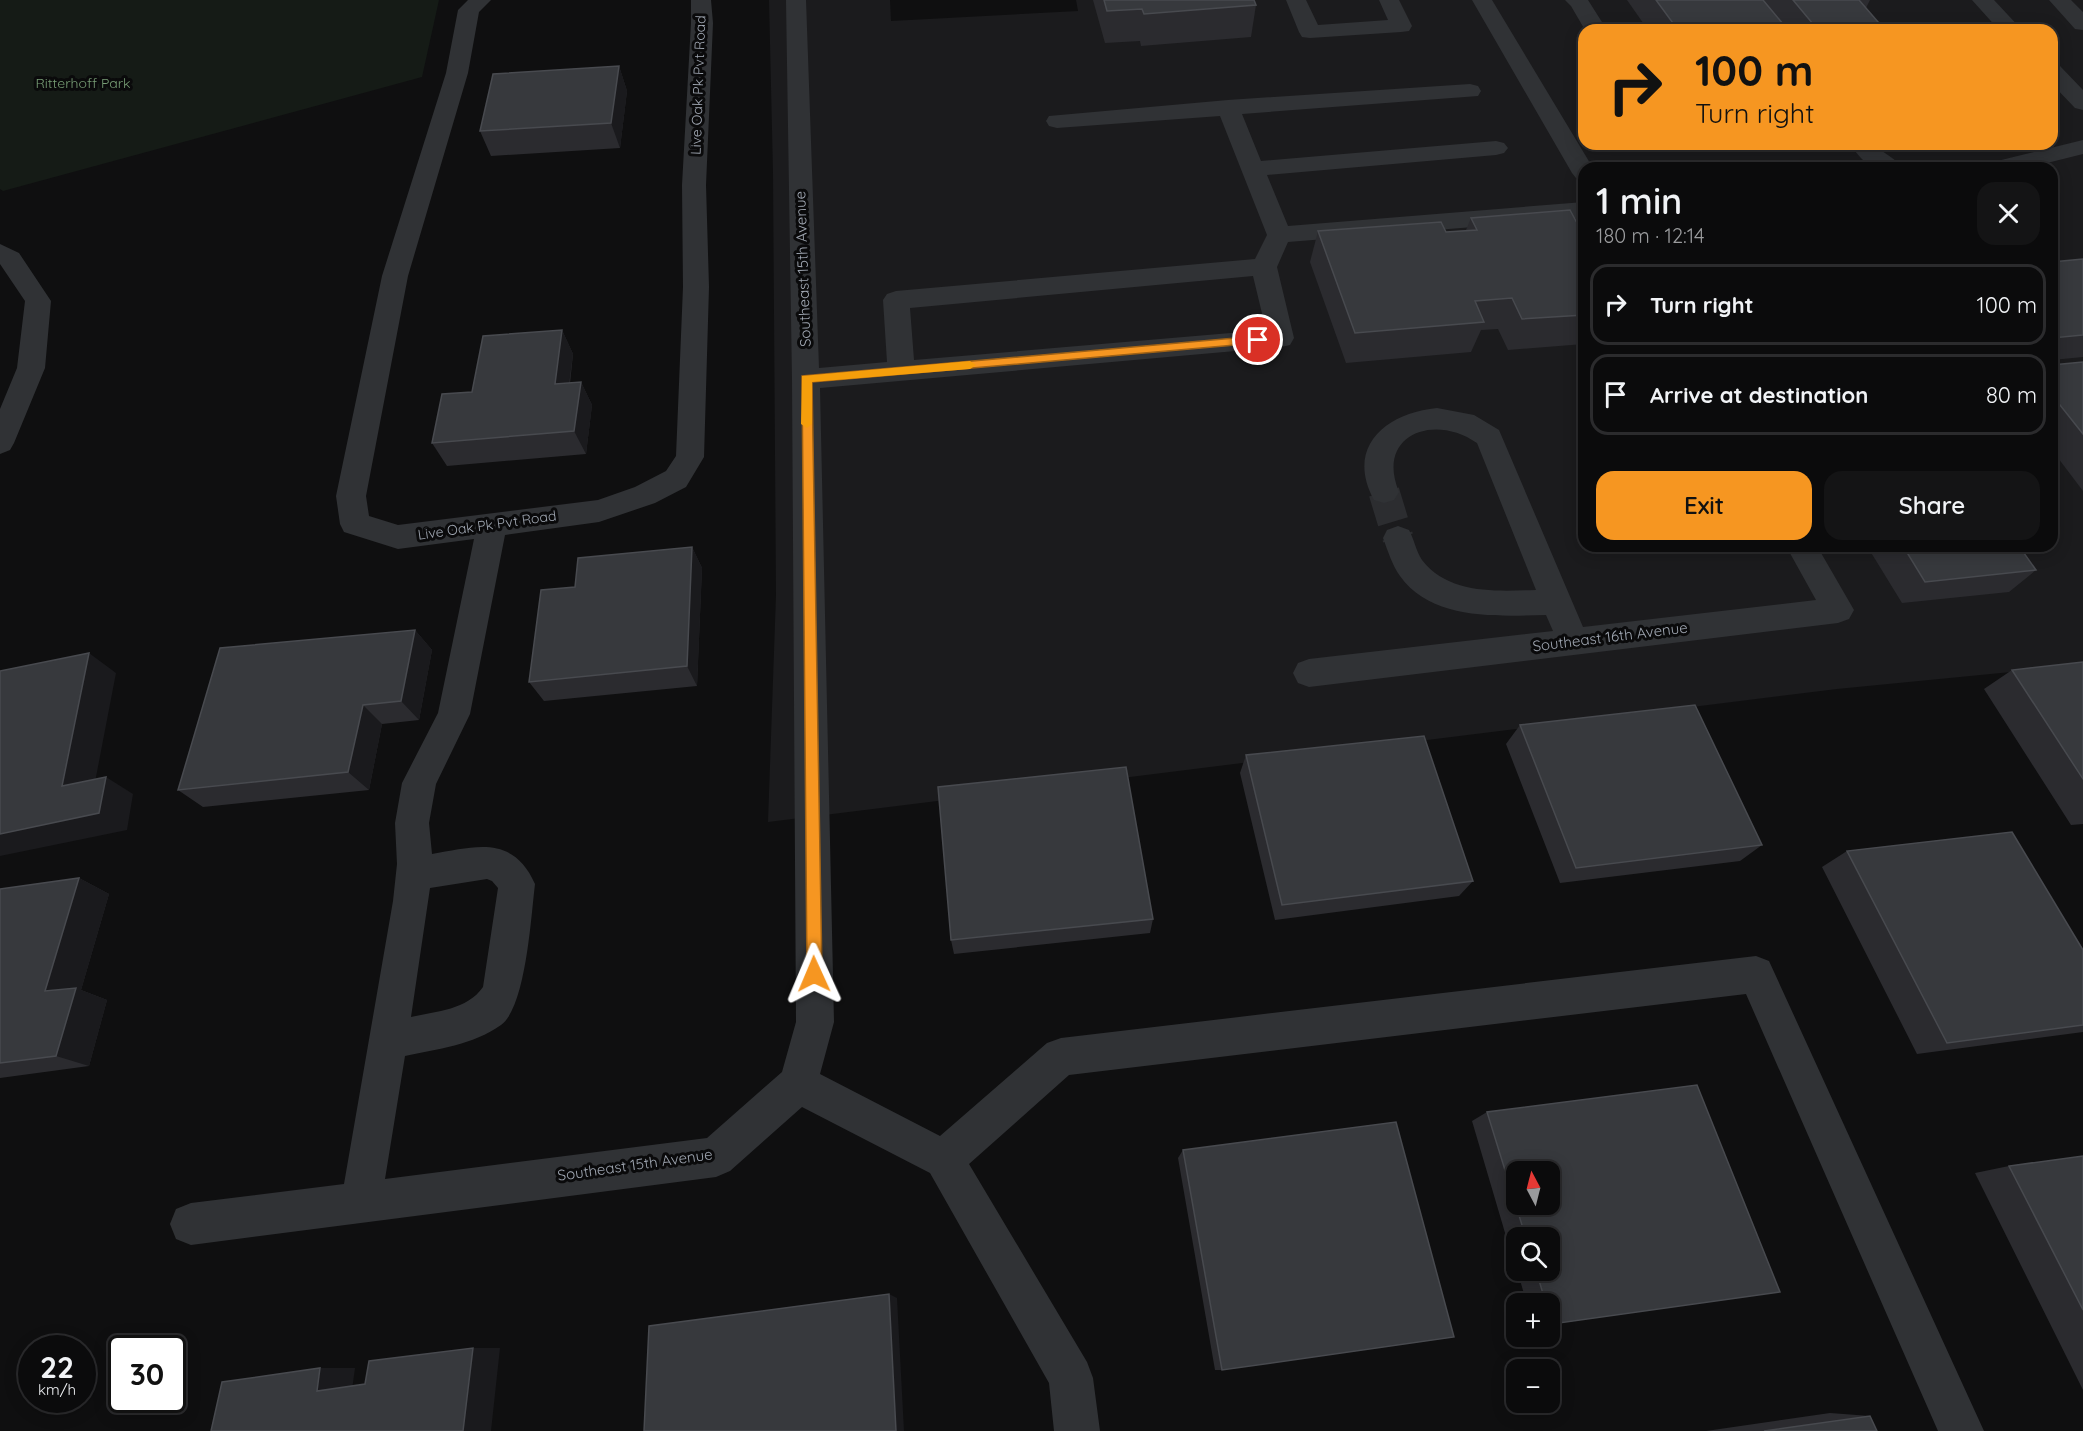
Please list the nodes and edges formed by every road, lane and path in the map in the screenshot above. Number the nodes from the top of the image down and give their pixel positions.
1 (481, 0) edge
2 (701, 0) edge
3 (796, 0) edge
4 (1296, 0) edge
5 (1389, 0) edge
6 (1482, 0) edge
7 (1575, 0) edge
8 (1982, 0) edge
9 (2059, 0) edge
10 (1592, 24) edge
11 (2005, 24) edge
12 (2083, 24) edge
13 (2058, 77) edge
14 (1470, 91) dead end
15 (2083, 103) edge
16 (1228, 107) junction
17 (1057, 121) dead end
18 (2083, 147) edge
19 (1496, 148) dead end
20 (1867, 150) edge
21 (1880, 162) edge
22 (2022, 162) edge
23 (1578, 163) edge
24 (1253, 169) junction
25 (1578, 210) edge
26 (1279, 235) junction
27 (0, 252) edge
28 (1264, 267) junction
29 (901, 371) junction
30 (806, 379) junction
31 (0, 443) edge
32 (1384, 492) tunnel mouth
33 (492, 525) junction
34 (1398, 538) tunnel mouth
35 (1804, 552) edge
36 (1556, 602) junction
37 (1573, 642) junction
38 (1309, 673) dead end
39 (414, 874) junction
40 (387, 1041) junction
41 (798, 1083) junction
42 (944, 1159) junction
43 (361, 1202) junction
44 (191, 1224) dead end
45 (1077, 1431) edge
46 (1960, 1431) edge

1 - 33 street, Live Oak Pk Pvt Road
2 - 33 street, Live Oak Pk Pvt Road
3 - 30 street, Southeast 15th Avenue
4 - 5 street
6 - 23 street
7 - 10 street
8 - 11 street
9 - 12 street
13 - 15 street
14 - 16 street
16 - 17 street
16 - 24 street
18 - 22 street
19 - 24 street
20 - 21 street
24 - 26 street
25 - 26 street
26 - 28 street
27 - 31 street
28 - 29 street
28 - 29 street
29 - 30 street
30 - 41 street, Southeast 15th Avenue
32 - 36 street
33 - 39 street
34 - 36 street
35 - 37 street, Southeast 16th Avenue
36 - 37 street
37 - 38 street, Southeast 16th Avenue
39 - 40 street
39 - 40 street
40 - 43 street
41 - 42 street
41 - 43 street, Southeast 15th Avenue
42 - 45 street
42 - 46 street
43 - 44 street, Southeast 15th Avenue

